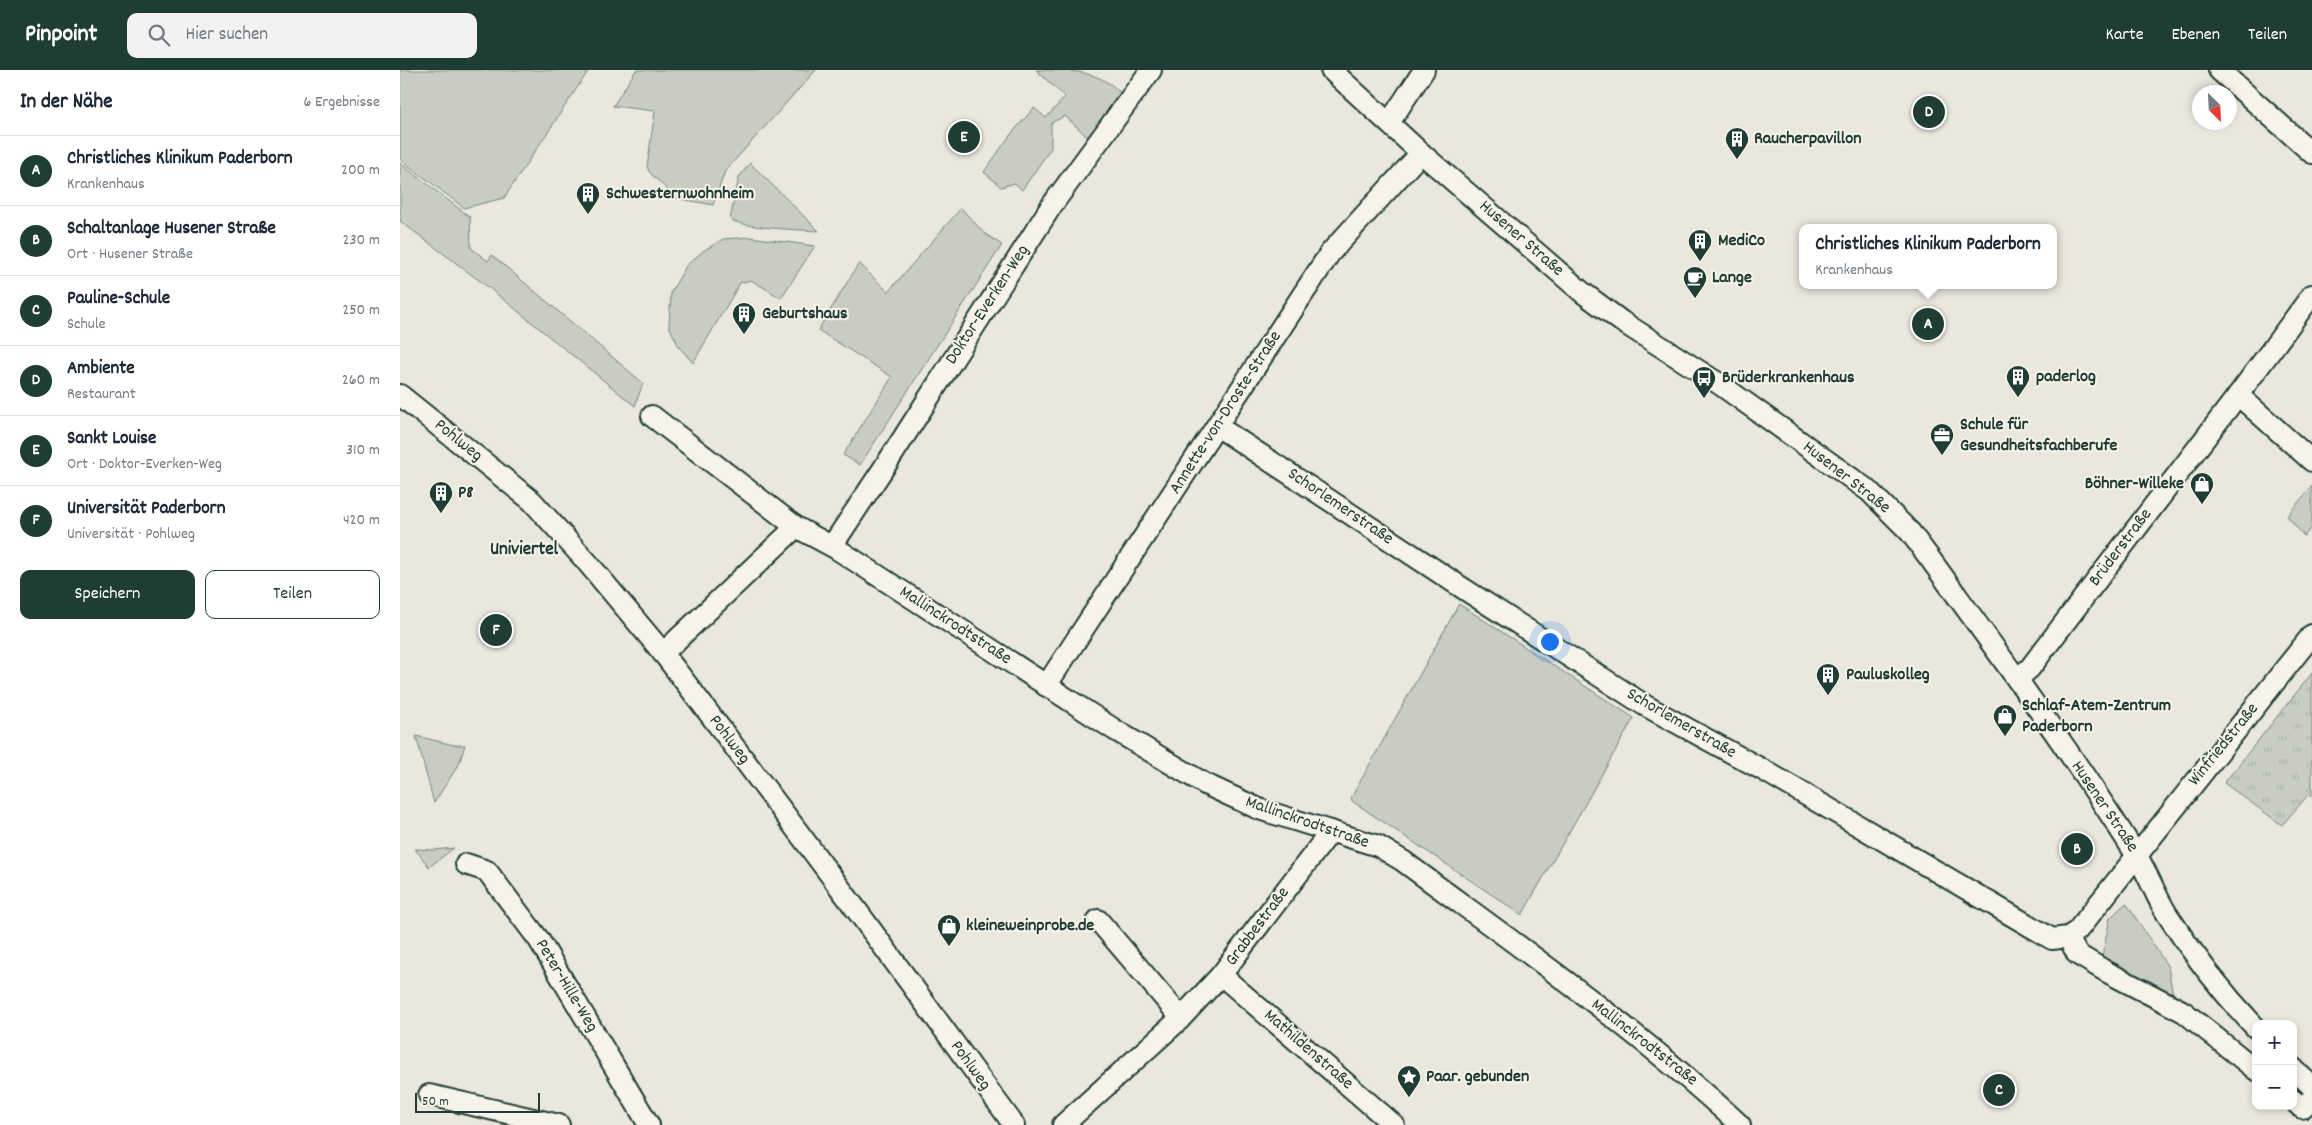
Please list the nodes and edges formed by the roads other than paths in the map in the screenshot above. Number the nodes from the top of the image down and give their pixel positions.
1 (1151, 70) edge
2 (1331, 70) edge
3 (1424, 70) edge
4 (2220, 70) edge
5 (1390, 122) junction
6 (1421, 153) junction
7 (2312, 153) edge
8 (2312, 295) edge
9 (400, 395) edge
10 (2238, 395) junction
11 (652, 416) dead end
12 (1217, 426) junction
13 (2312, 461) edge
14 (796, 528) junction
15 (832, 546) junction
16 (2312, 635) edge
17 (663, 653) junction
18 (2017, 679) junction
19 (1046, 686) junction
20 (1331, 832) junction
21 (2137, 855) junction
22 (466, 864) dead end
23 (1098, 920) dead end
24 (2068, 936) junction
25 (1221, 975) junction
26 (1180, 1019) junction
27 (2252, 1024) edge
28 (2252, 1067) edge
29 (2297, 1072) edge
30 (2312, 1087) edge
31 (429, 1095) dead end
32 (2312, 1099) edge
33 (2297, 1104) edge
34 (559, 1125) edge
35 (649, 1125) edge
36 (1014, 1125) edge
37 (1063, 1125) edge
38 (1394, 1125) edge
39 (1740, 1125) edge

1 - 15 street, Doktor-Everken-Weg
2 - 5 street, Husener Straße
3 - 5 street
4 - 7 street
5 - 6 street, Husener Straße
6 - 12 street, Annette-von-Droste-Straße
6 - 18 street, Husener Straße
8 - 10 street, Brüderstraße
9 - 17 street, Pohlweg
10 - 13 street
10 - 18 street, Brüderstraße
11 - 14 street, Mallinckrodtstraße
12 - 19 street, Annette-von-Droste-Straße
12 - 24 street, Schorlemerstraße
14 - 15 street, Mallinckrodtstraße
14 - 17 street
15 - 19 street, Mallinckrodtstraße
16 - 21 street, Winfriedstraße
17 - 36 street, Pohlweg
18 - 21 street, Husener Straße
19 - 20 street, Mallinckrodtstraße
20 - 25 street, Grabbestraße
20 - 39 street, Mallinckrodtstraße
21 - 24 street
21 - 27 street, Husener Straße
22 - 35 street, Peter-Hille-Weg
23 - 26 street
24 - 28 street
25 - 26 street, Grabbestraße
25 - 38 street, Mathildenstraße
26 - 37 street, Grabbestraße
29 - 30 street
31 - 34 street
32 - 33 street

